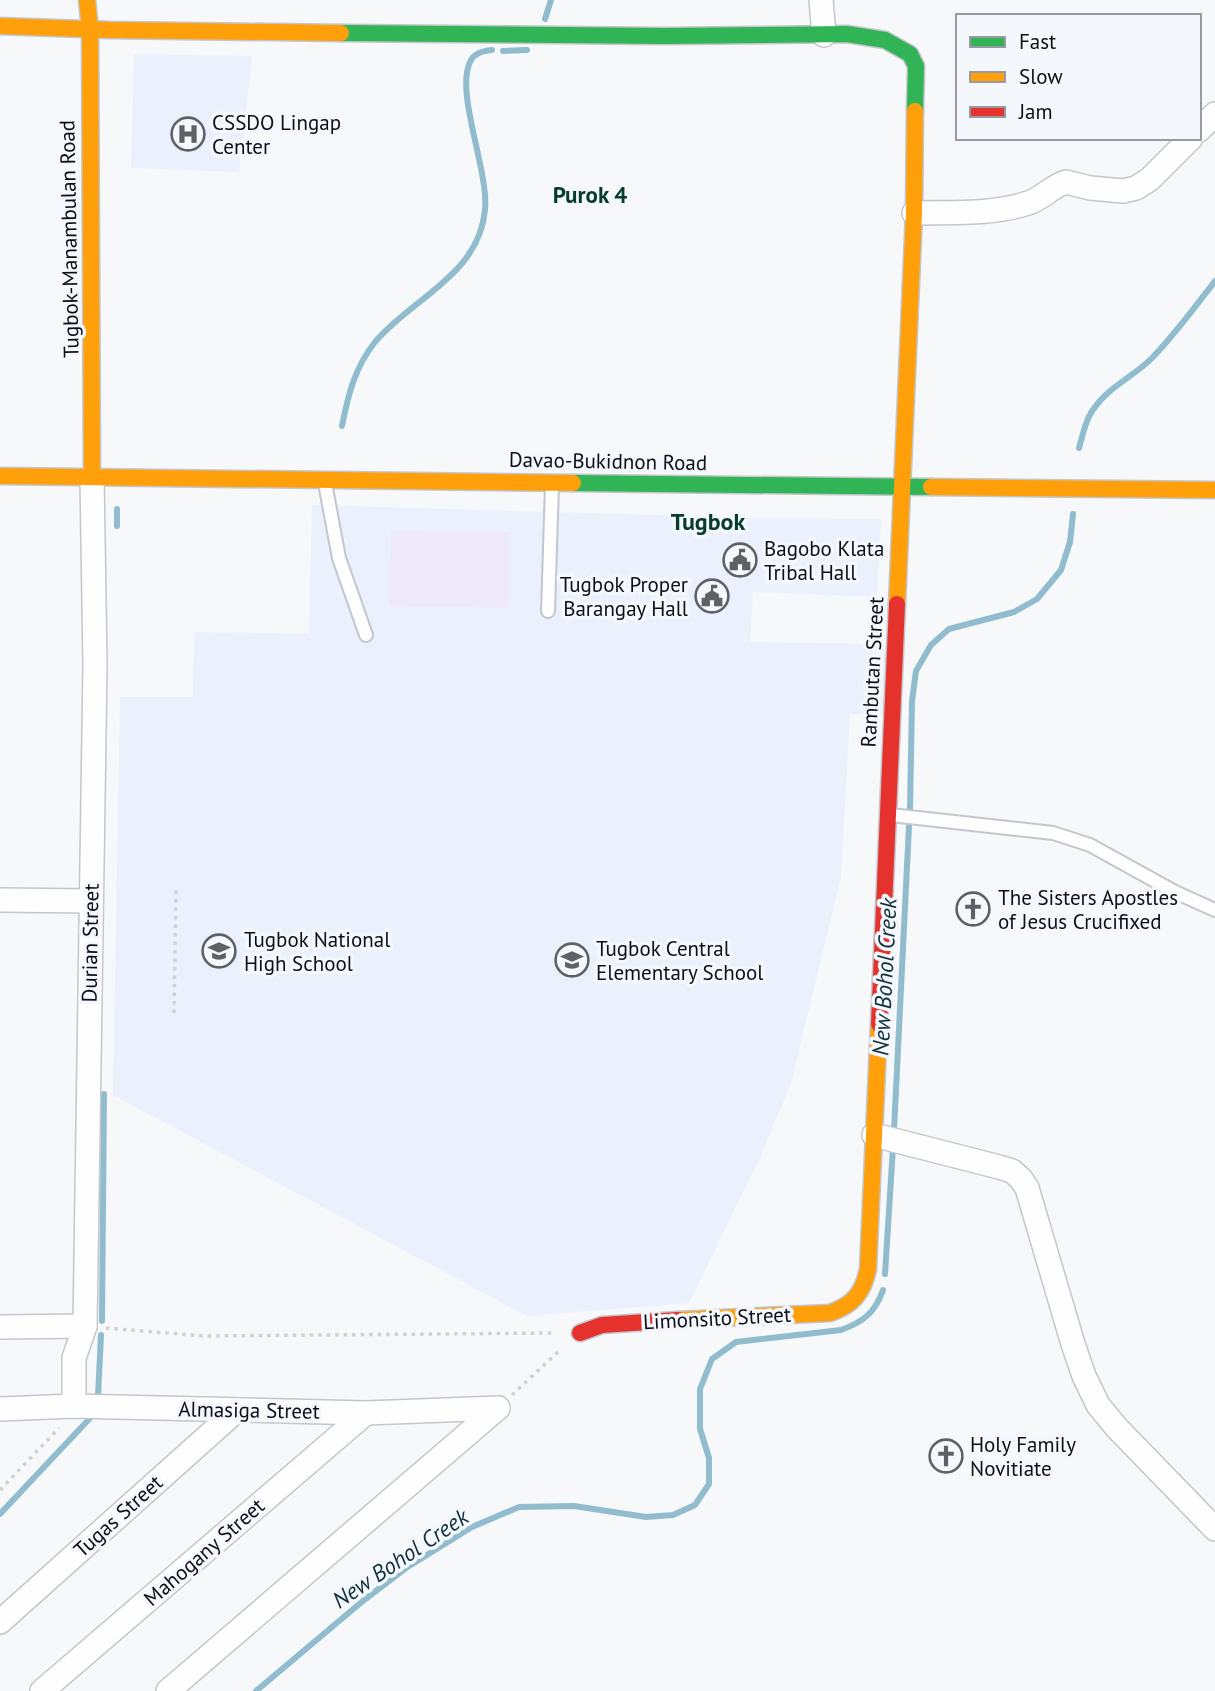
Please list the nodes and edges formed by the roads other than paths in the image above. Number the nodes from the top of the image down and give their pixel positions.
1 (87, 0) edge
2 (821, 0) edge
3 (0, 26) edge
4 (90, 29) junction
5 (824, 35) junction
6 (1215, 114) edge
7 (1201, 128) edge
8 (1189, 140) edge
9 (914, 213) junction
10 (0, 476) edge
11 (92, 477) junction
12 (325, 479) junction
13 (552, 482) junction
14 (902, 485) junction
15 (1215, 490) edge
16 (548, 611) dead end
17 (366, 635) dead end
18 (887, 814) junction
19 (0, 900) edge
20 (91, 901) junction
21 (1215, 910) edge
22 (874, 1135) junction
23 (854, 1303) joint
24 (94, 1326) junction
25 (0, 1327) edge
26 (580, 1333) road end
27 (74, 1406) junction
28 (0, 1409) edge
29 (237, 1410) junction
30 (366, 1413) junction
31 (1215, 1529) edge
32 (0, 1622) edge
33 (42, 1691) edge
34 (168, 1691) edge

1 - 4 main road, Tugbok-Manambulan Road
2 - 5 street
3 - 4 main road
4 - 5 main road
4 - 11 main road, Tugbok-Manambulan Road
5 - 9 main road, Rambutan Street
6 - 7 street
8 - 9 street
9 - 14 main road, Rambutan Street
10 - 11 main road, Davao-Bukidnon Road
11 - 12 main road, Davao-Bukidnon Road
11 - 20 street, Durian Street
12 - 13 main road, Davao-Bukidnon Road
12 - 17 lane
13 - 14 main road, Davao-Bukidnon Road
13 - 16 lane
14 - 15 main road, Davao-Bukidnon Road
14 - 18 main road, Rambutan Street
18 - 21 lane
18 - 22 main road, Rambutan Street
19 - 20 street
20 - 24 street, Durian Street
22 - 23 main road, Rambutan Street
22 - 31 street
23 - 26 main road, Limonsito Street
24 - 25 street
24 - 27 street, Durian Street
27 - 28 street, Almasiga Street
27 - 29 street, Almasiga Street
29 - 30 street, Almasiga Street
29 - 32 street, Tugas Street
30 - 33 street, Mahogany Street
30 - 34 street, Almasiga Street

